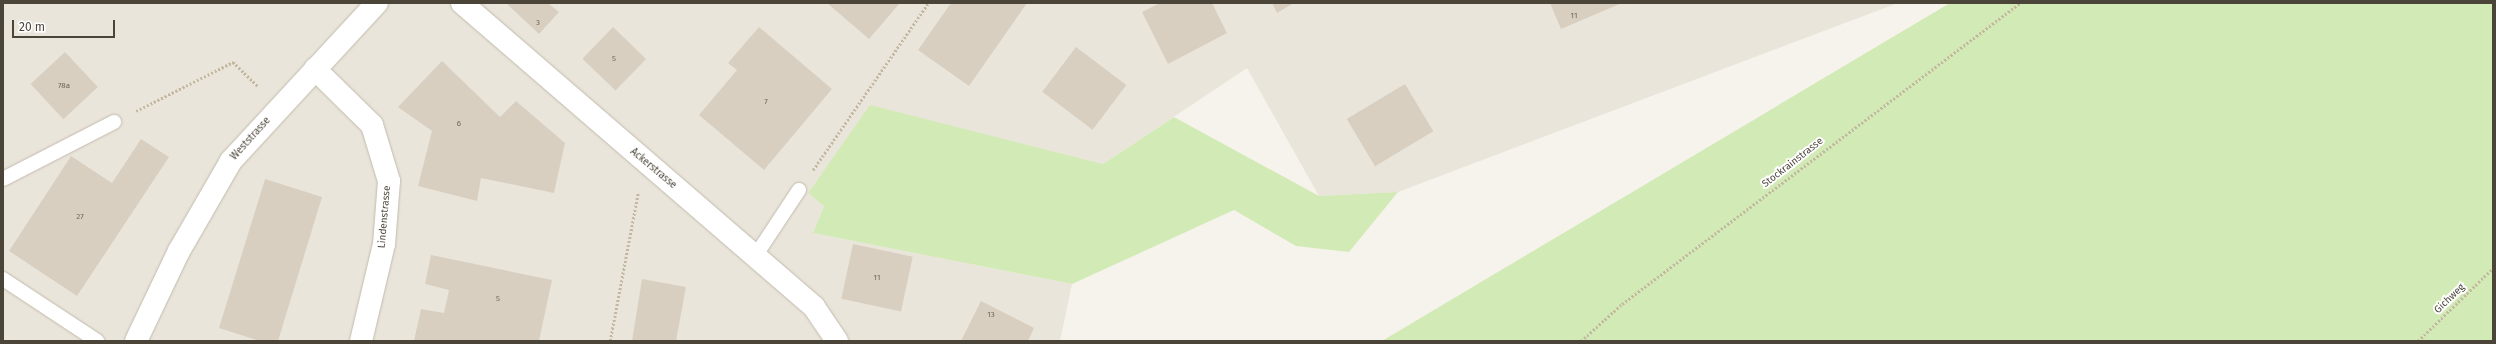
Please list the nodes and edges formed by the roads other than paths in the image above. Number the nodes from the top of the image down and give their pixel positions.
1 (377, 3) edge
2 (462, 3) edge
3 (315, 68) junction
4 (114, 122) road end
5 (3, 179) edge
6 (799, 190) road end
7 (756, 255) junction
8 (3, 279) edge
9 (97, 341) edge
10 (136, 341) edge
11 (361, 341) edge
12 (837, 341) edge

1 - 3 street, Weststrasse
2 - 7 street, Ackerstrasse
3 - 10 street, Weststrasse
3 - 11 street, Lindenstrasse
4 - 5 lane
6 - 7 lane
7 - 12 street, Ackerstrasse
8 - 9 lane

